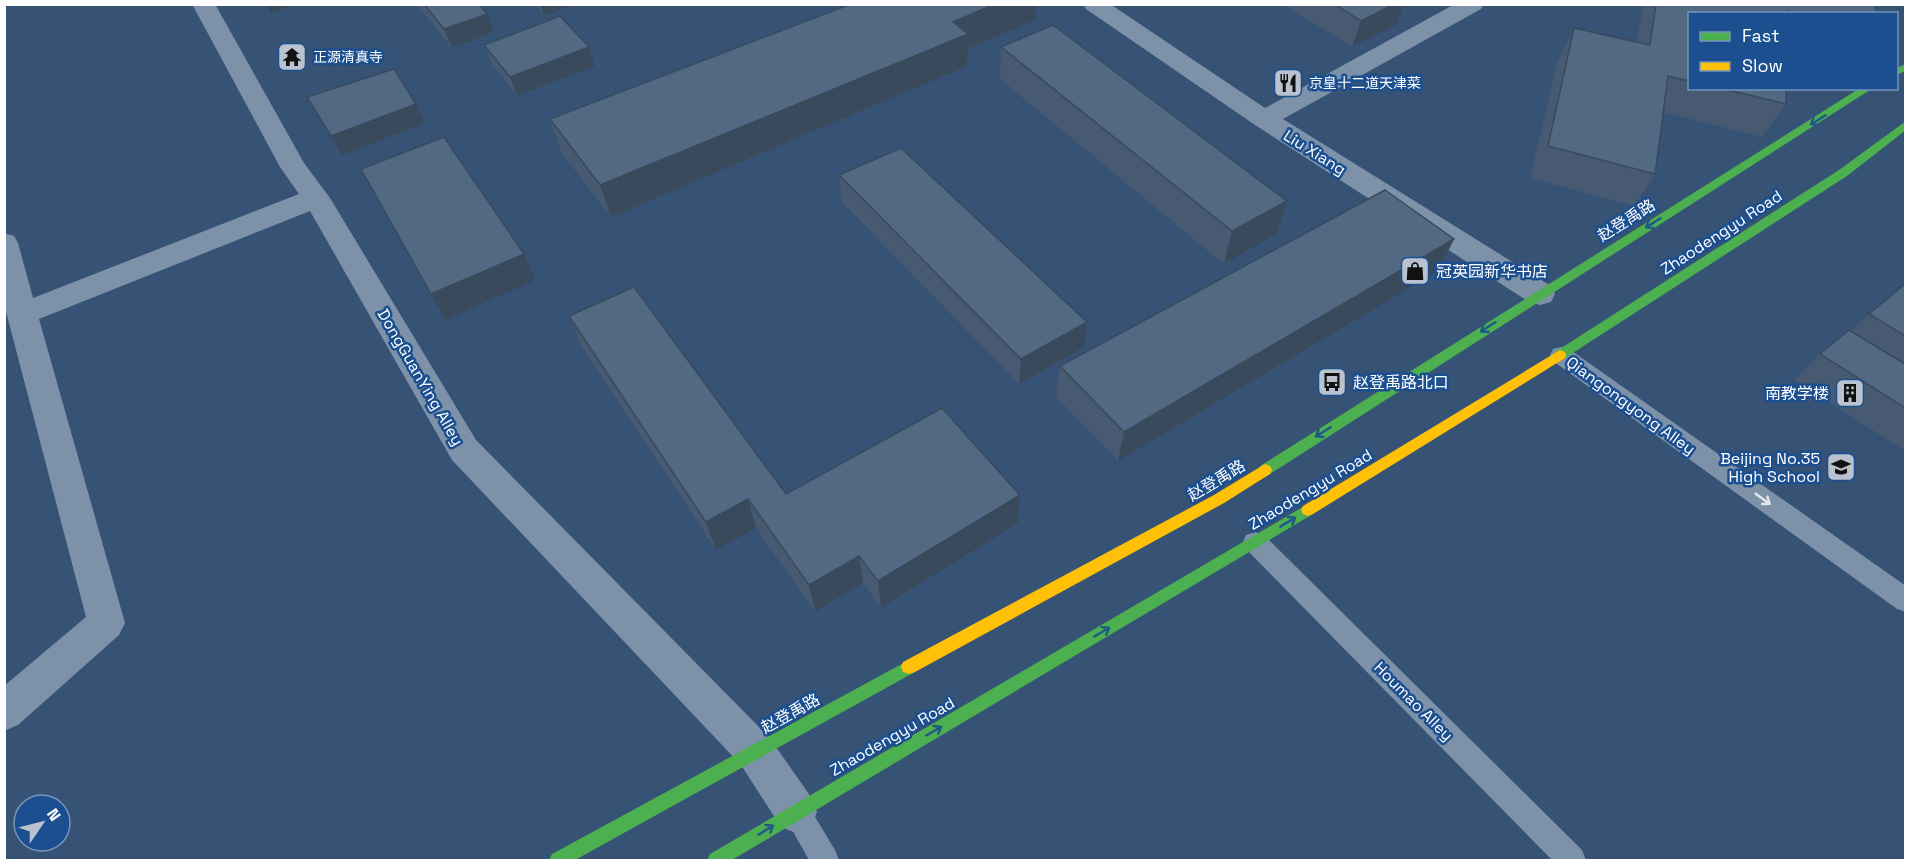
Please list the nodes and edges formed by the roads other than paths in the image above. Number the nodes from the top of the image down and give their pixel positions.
1 (203, 4) edge
2 (1094, 4) edge
3 (1473, 4) edge
4 (1865, 90) edge
5 (1263, 119) junction
6 (1905, 124) edge
7 (316, 198) junction
8 (4, 243) edge
9 (1540, 294) junction
10 (22, 314) junction
11 (1561, 355) junction
12 (1255, 542) junction
13 (1905, 601) edge
14 (4, 712) edge
15 (755, 751) junction
16 (796, 812) junction
17 (558, 861) edge
18 (717, 861) edge
19 (825, 861) edge
20 (1572, 861) edge

1 - 7 street, DongGuanYing Alley
2 - 5 street, Liu Xiang
3 - 5 street
4 -> 9 main road, 赵登禹路
5 - 9 street, Liu Xiang
6 - 11 main road, Zhaodengyu Road
7 - 10 street
7 - 15 street, DongGuanYing Alley
8 - 10 street
9 -> 15 main road, 赵登禹路
10 - 14 street
12 -> 11 main road, Zhaodengyu Road
11 -> 13 lane, Qiangongyong Alley
16 -> 12 main road, Zhaodengyu Road
12 - 20 lane, Houmao Alley
15 - 16 street, DongGuanYing Alley
15 - 17 main road, 赵登禹路
18 -> 16 main road, Zhaodengyu Road
16 - 19 lane

